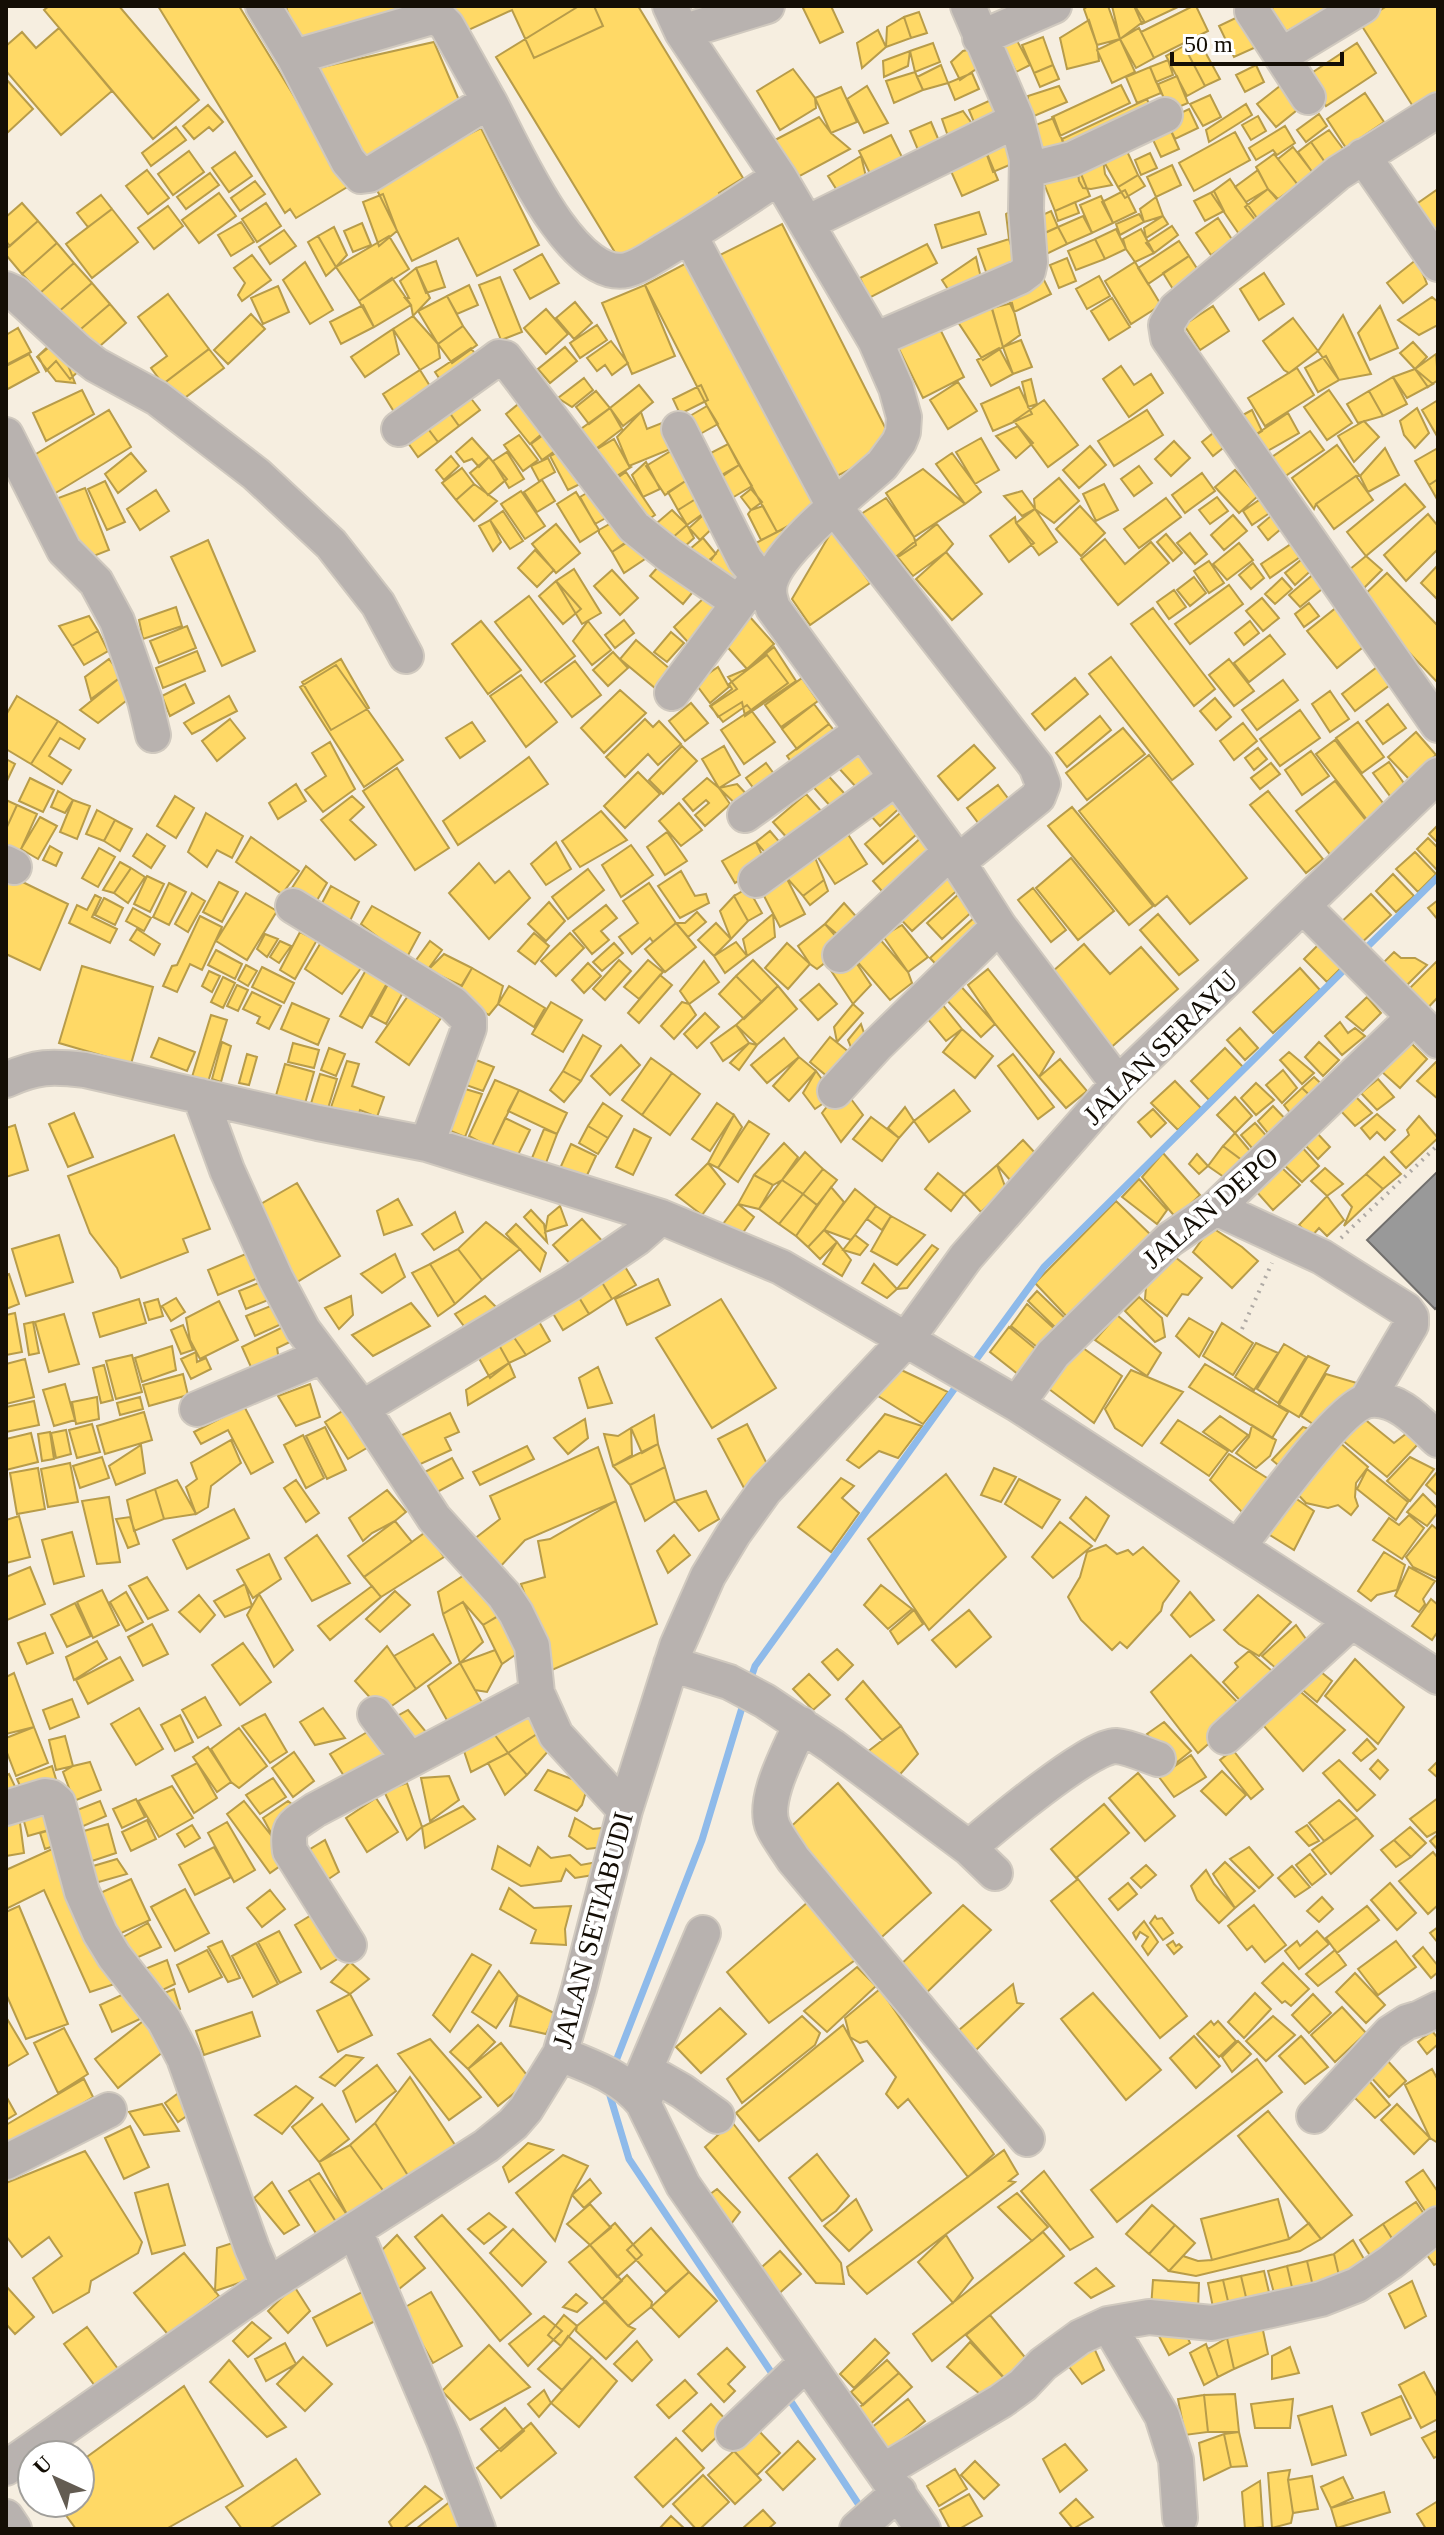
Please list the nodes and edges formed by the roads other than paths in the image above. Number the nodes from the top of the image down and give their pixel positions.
1 (263, 6) edge
2 (767, 6) edge
3 (968, 6) edge
4 (1054, 6) edge
5 (1363, 6) edge
6 (1252, 11) dead end
7 (676, 19) edge
8 (980, 38) junction
9 (1282, 55) junction
10 (294, 57) junction
11 (1308, 97) dead end
12 (489, 101) junction
13 (1438, 110) edge
14 (1165, 115) dead end
15 (1017, 120) junction
16 (1363, 156) junction
17 (1027, 170) junction
18 (779, 177) junction
19 (807, 223) junction
20 (690, 236) junction
21 (1438, 264) edge
22 (6, 289) edge
23 (875, 340) junction
24 (399, 429) dead end
25 (679, 429) dead end
26 (6, 435) edge
27 (835, 508) junction
28 (756, 587) junction
29 (406, 656) dead end
30 (672, 693) dead end
31 (1438, 725) edge
32 (862, 731) junction
33 (153, 735) dead end
34 (1438, 775) edge
35 (896, 778) junction
36 (745, 815) dead end
37 (954, 857) junction
38 (756, 880) dead end
39 (293, 906) dead end
40 (1303, 906) junction
41 (999, 926) junction
42 (840, 955) dead end
43 (1413, 1018) junction
44 (1438, 1041) edge
45 (13, 1071) edge
46 (1118, 1084) junction
47 (835, 1091) dead end
48 (200, 1096) junction
49 (427, 1144) junction
50 (1216, 1208) junction
51 (661, 1217) junction
52 (906, 1340) junction
53 (322, 1356) junction
54 (1367, 1400) junction
55 (1017, 1404) junction
56 (362, 1408) junction
57 (197, 1409) dead end
58 (1438, 1440) edge
59 (1238, 1547) junction
60 (1351, 1622) junction
61 (671, 1664) junction
62 (1438, 1677) edge
63 (537, 1693) junction
64 (375, 1714) dead end
65 (801, 1724) junction
66 (1225, 1737) dead end
67 (1158, 1759) dead end
68 (410, 1760) junction
69 (6, 1808) edge
70 (625, 1810) junction
71 (969, 1848) junction
72 (995, 1873) dead end
73 (703, 1933) dead end
74 (349, 1945) dead end
75 (1438, 2009) edge
76 (560, 2054) junction
77 (634, 2094) junction
78 (109, 2110) dead end
79 (717, 2116) dead end
80 (1314, 2116) dead end
81 (1027, 2139) dead end
82 (6, 2162) edge
83 (1438, 2224) edge
84 (355, 2231) junction
85 (268, 2285) junction
86 (1108, 2324) junction
87 (790, 2378) junction
88 (733, 2433) dead end
89 (6, 2468) edge
90 (890, 2488) junction
91 (6, 2517) edge
92 (1180, 2518) dead end
93 (859, 2527) edge
94 (14, 2529) edge
95 (478, 2529) edge
96 (923, 2529) edge

1 - 10 street
2 - 7 street
3 - 8 street
4 - 8 street
5 - 9 street
6 - 9 street
7 - 18 street
8 - 15 street
9 - 11 street
10 - 12 street
10 - 12 street
12 - 20 street
13 - 16 street
14 - 17 street
15 - 17 street
15 - 19 street
16 - 21 street
16 - 31 street
17 - 23 street
18 - 19 street
18 - 20 street
19 - 23 street
20 - 27 street
22 - 29 street
23 - 27 street
24 - 28 street
25 - 28 street
26 - 33 street
27 - 28 street
27 - 37 street
28 - 30 street
28 - 32 street
32 - 35 street
32 - 36 street
34 - 40 street, JALAN SERAYU
35 - 37 street
35 - 38 street
37 - 41 street
37 - 42 street
39 - 49 street
40 - 43 street
40 - 46 street, JALAN SERAYU
41 - 46 street
41 - 47 street
43 - 44 street
43 - 50 street, JALAN DEPO
45 - 48 street
46 - 52 street, JALAN SERAYU
48 - 49 street
48 - 53 street
49 - 51 street
50 - 54 street
50 - 55 street, JALAN DEPO
51 - 52 street
51 - 56 street
52 - 55 street
52 - 61 street, JALAN SETIABUDI
53 - 56 street
53 - 57 street
54 - 58 street
54 - 59 street
55 - 59 street
56 - 63 street
59 - 60 street
60 - 62 street
60 - 66 street
61 - 65 street
61 - 70 street, JALAN SETIABUDI
63 - 68 street
63 - 70 street
64 - 68 street
65 - 71 street
65 - 81 street
67 - 71 street
68 - 74 street
69 - 85 street
70 - 76 street, JALAN SETIABUDI
71 - 72 street
73 - 77 street
75 - 80 street
76 - 77 street
76 - 84 street, JALAN SETIABUDI
77 - 79 street
77 - 87 street
78 - 82 street
83 - 86 street
84 - 85 street, JALAN SETIABUDI
84 - 95 street
85 - 89 street, JALAN SETIABUDI
86 - 90 street
86 - 92 street
87 - 88 street
87 - 90 street
90 - 93 street
90 - 96 street
91 - 94 street

